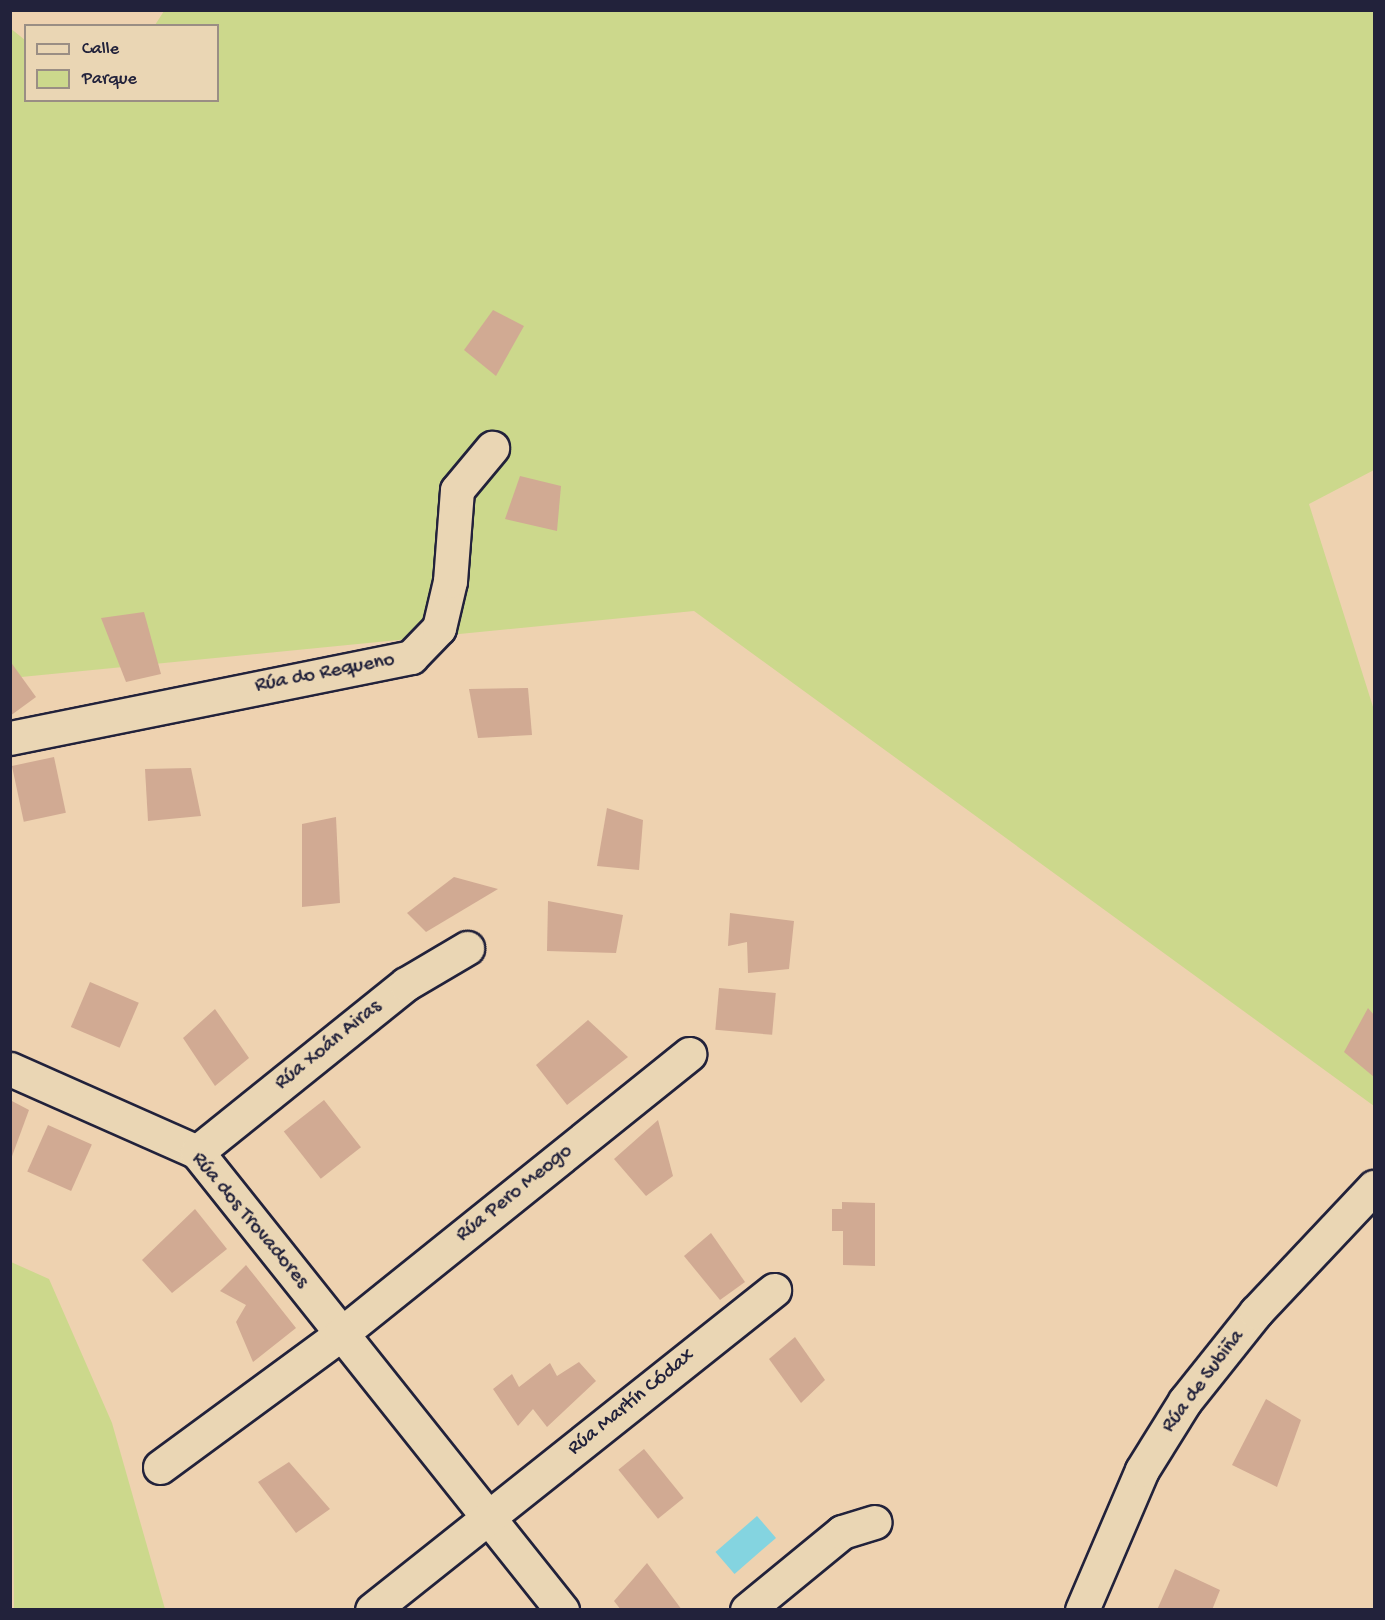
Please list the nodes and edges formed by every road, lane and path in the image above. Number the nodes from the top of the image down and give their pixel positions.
1 (492, 448) dead end
2 (10, 738) edge
3 (467, 948) dead end
4 (688, 1054) dead end
5 (10, 1069) edge
6 (197, 1152) junction
7 (1374, 1187) edge
8 (774, 1290) dead end
9 (341, 1334) junction
10 (160, 1467) dead end
11 (489, 1517) junction
12 (875, 1522) dead end
13 (372, 1610) edge
14 (562, 1610) edge
15 (747, 1610) edge
16 (1082, 1610) edge

1 - 2 street, Rúa do Requeno
3 - 6 street, Rúa Xoán Airas
4 - 9 street, Rúa Pero Meogo
5 - 6 street, Rúa dos Trovadores
6 - 9 street, Rúa dos Trovadores
7 - 16 street, Rúa de Subiña
8 - 11 street, Rúa Martín Códax
9 - 10 street
9 - 11 street, Rúa dos Trovadores
11 - 13 street
11 - 14 street, Rúa dos Trovadores
12 - 15 street

